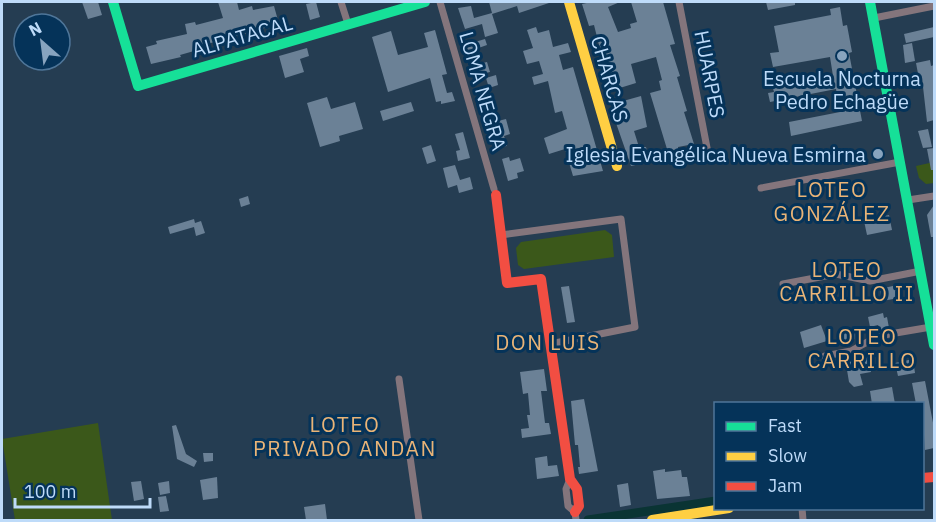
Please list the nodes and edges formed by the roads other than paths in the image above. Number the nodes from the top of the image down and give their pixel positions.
1 (113, 2) edge
2 (341, 2) edge
3 (425, 2) edge
4 (440, 2) edge
5 (569, 2) edge
6 (679, 2) edge
7 (870, 2) edge
8 (934, 6) edge
9 (873, 18) junction
10 (348, 24) junction
11 (708, 153) dead end
12 (900, 162) junction
13 (617, 166) dead end
14 (761, 188) dead end
15 (495, 192) joint
16 (934, 196) edge
17 (908, 200) junction
18 (501, 235) junction
19 (921, 271) junction
20 (783, 284) dead end
21 (930, 290) edge
22 (931, 327) junction
23 (550, 344) junction
24 (934, 345) edge
25 (825, 356) dead end
26 (399, 378) dead end
27 (716, 510) edge
28 (575, 516) edge
29 (419, 520) edge
30 (652, 520) edge

1 - 10 street, ALPATACAL
2 - 10 street
3 - 10 street, ALPATACAL
4 - 15 street, LOMA NEGRA
5 - 13 street, CHARCAS
6 - 11 street, HUARPES
7 - 9 street
8 - 9 street
9 - 12 street
12 - 14 street
12 - 17 street
15 - 18 street
16 - 17 street
17 - 19 street
18 - 23 street
18 - 23 street
19 - 20 street
19 - 21 street
21 - 22 street
22 - 24 street
22 - 25 street
23 - 28 street
26 - 29 street
27 - 30 street

